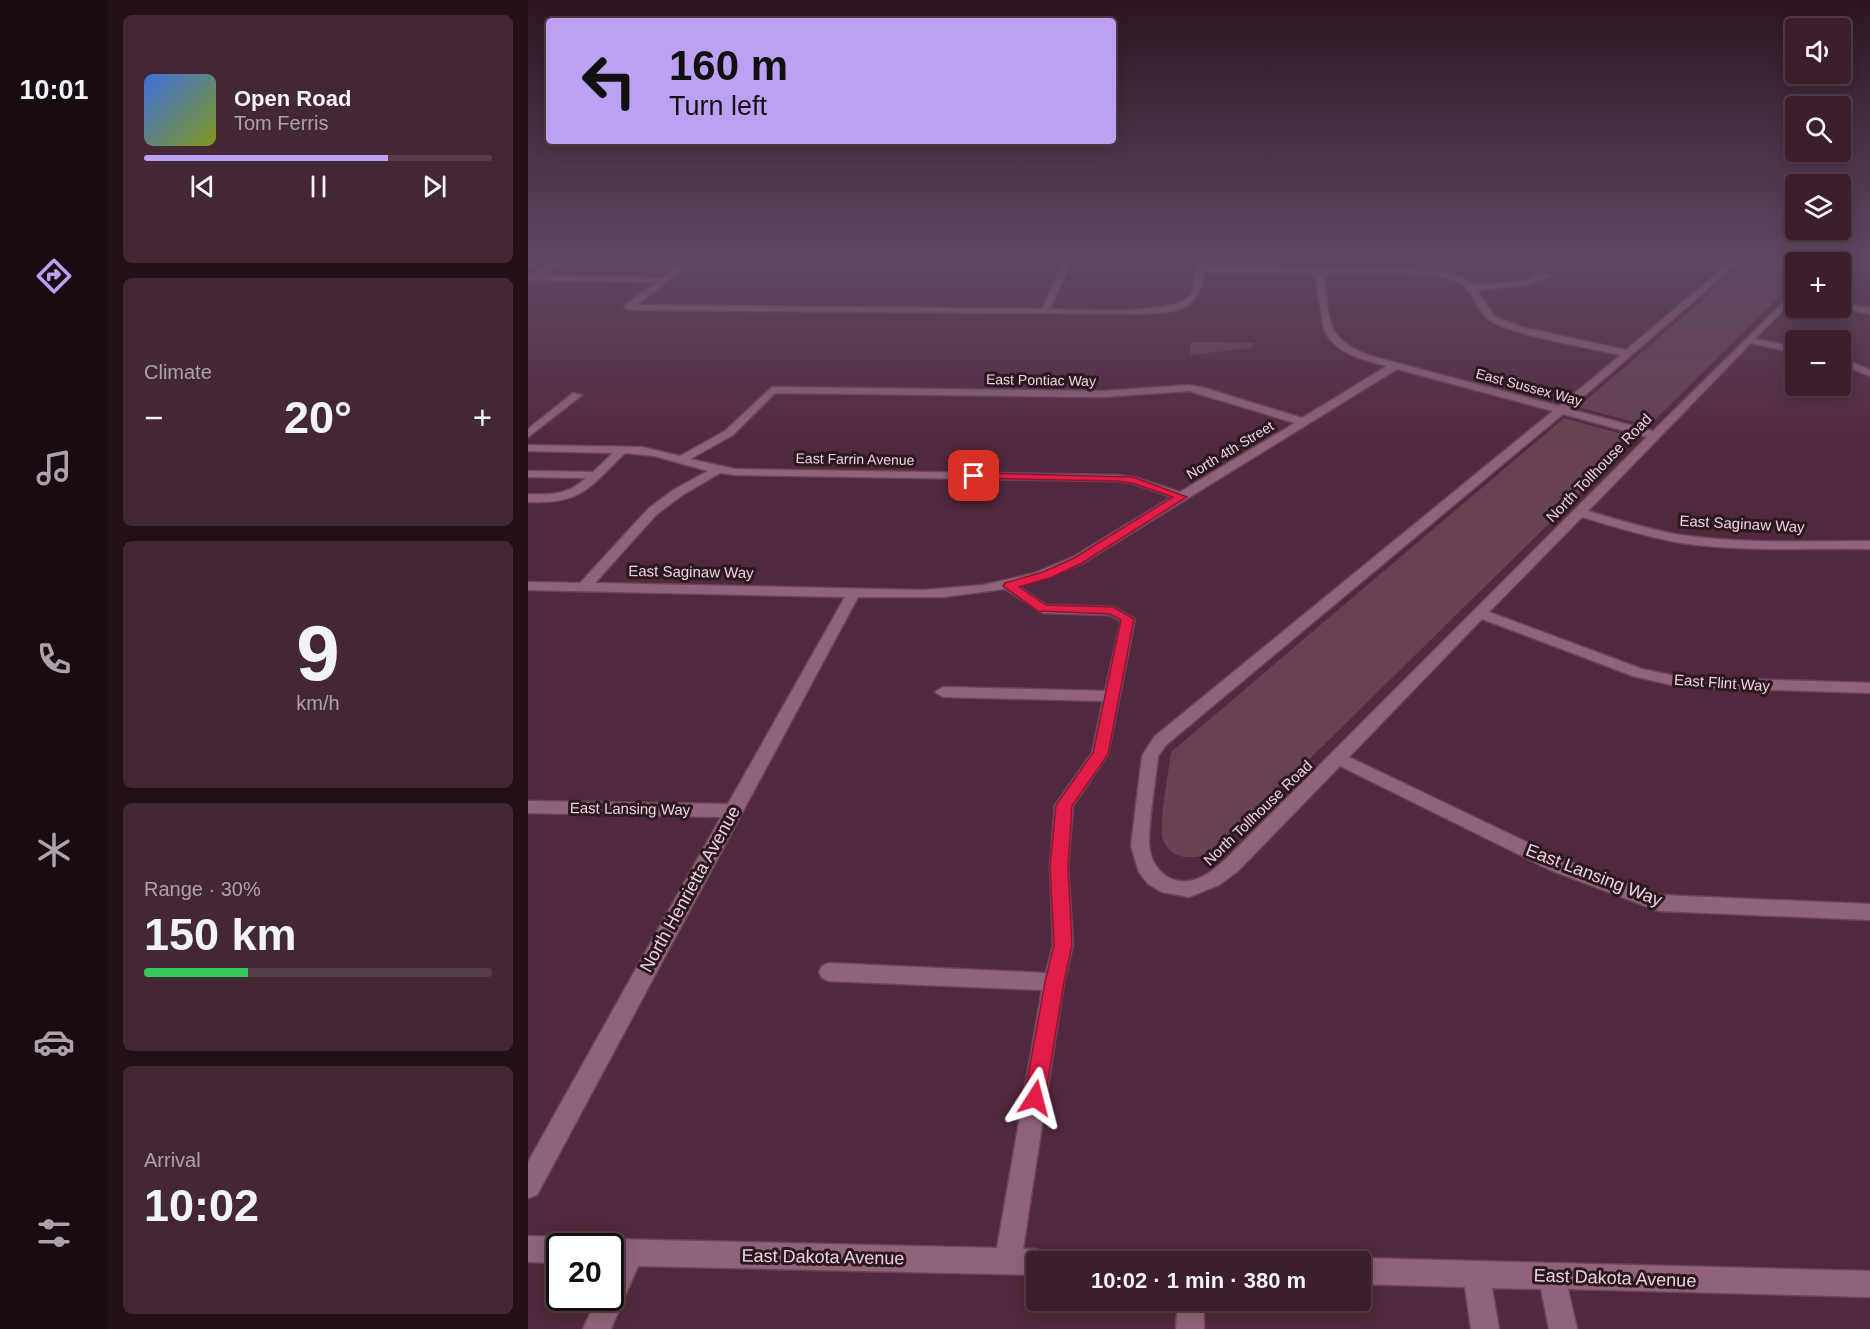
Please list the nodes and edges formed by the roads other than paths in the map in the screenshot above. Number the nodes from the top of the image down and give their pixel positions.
1 (1327, 322) edge
2 (1501, 322) edge
3 (1664, 322) edge
4 (1766, 322) edge
5 (1748, 340) junction
6 (1785, 348) edge
7 (1626, 353) junction
8 (1396, 365) junction
9 (1851, 365) edge
10 (1870, 373) edge
11 (577, 395) dead end
12 (1561, 410) junction
13 (1304, 422) junction
14 (528, 434) edge
15 (1654, 435) junction
16 (528, 448) edge
17 (623, 449) junction
18 (680, 460) junction
19 (717, 470) junction
20 (528, 474) edge
21 (596, 475) junction
22 (1182, 497) junction
23 (528, 498) edge
24 (1580, 512) junction
25 (1870, 544) edge
26 (528, 586) edge
27 (1009, 586) junction
28 (584, 587) junction
29 (854, 592) junction
30 (1479, 613) junction
31 (1870, 688) edge
32 (943, 692) dead end
33 (1113, 696) junction
34 (1337, 758) junction
35 (528, 807) edge
36 (733, 811) junction
37 (1870, 912) edge
38 (829, 972) dead end
39 (1054, 982) junction
40 (528, 1186) edge
41 (528, 1250) edge
42 (546, 1250) edge
43 (624, 1252) edge
44 (1008, 1262) junction
45 (1026, 1262) edge
46 (1371, 1271) edge
47 (1476, 1274) junction
48 (1552, 1276) junction
49 (1870, 1284) edge
50 (603, 1311) edge
51 (1191, 1311) edge
52 (597, 1329) edge
53 (1190, 1329) edge
54 (1485, 1329) edge
55 (1563, 1329) edge

1 - 8 street
2 - 7 street
3 - 7 street, North Tollhouse Road
4 - 5 street, North Tollhouse Road
5 - 6 street
5 - 15 street, North Tollhouse Road
7 - 12 street, North Tollhouse Road
8 - 12 street, East Sussex Way
8 - 13 street, North 4th Street
9 - 10 street
11 - 14 street
12 - 15 street, East Sussex Way
12 - 34 street, North Tollhouse Road
13 - 18 street, East Pontiac Way
13 - 22 street, North 4th Street
15 - 24 street, North Tollhouse Road
16 - 17 street, East Farrin Avenue
17 - 18 street, East Farrin Avenue
17 - 21 street
18 - 19 street, East Farrin Avenue
19 - 22 street, East Farrin Avenue
19 - 28 street
20 - 21 street
21 - 23 street
22 - 27 street, North 4th Street
24 - 25 street, East Saginaw Way
24 - 30 street, North Tollhouse Road
26 - 28 street, East Saginaw Way
27 - 29 street, North 4th Street
27 - 33 street
28 - 29 street, East Saginaw Way
29 - 36 street, North Henrietta Avenue
30 - 31 street, East Flint Way
30 - 34 street, North Tollhouse Road
32 - 33 street
33 - 39 street
34 - 37 street, East Lansing Way
35 - 36 street, East Lansing Way
36 - 40 street, North Henrietta Avenue
38 - 39 street
39 - 44 street
41 - 42 street
43 - 44 street, East Dakota Avenue
44 - 45 street, East Dakota Avenue
46 - 47 street, East Dakota Avenue
47 - 48 street, East Dakota Avenue
47 - 54 street
48 - 49 street, East Dakota Avenue
48 - 55 street
50 - 52 street
51 - 53 street

